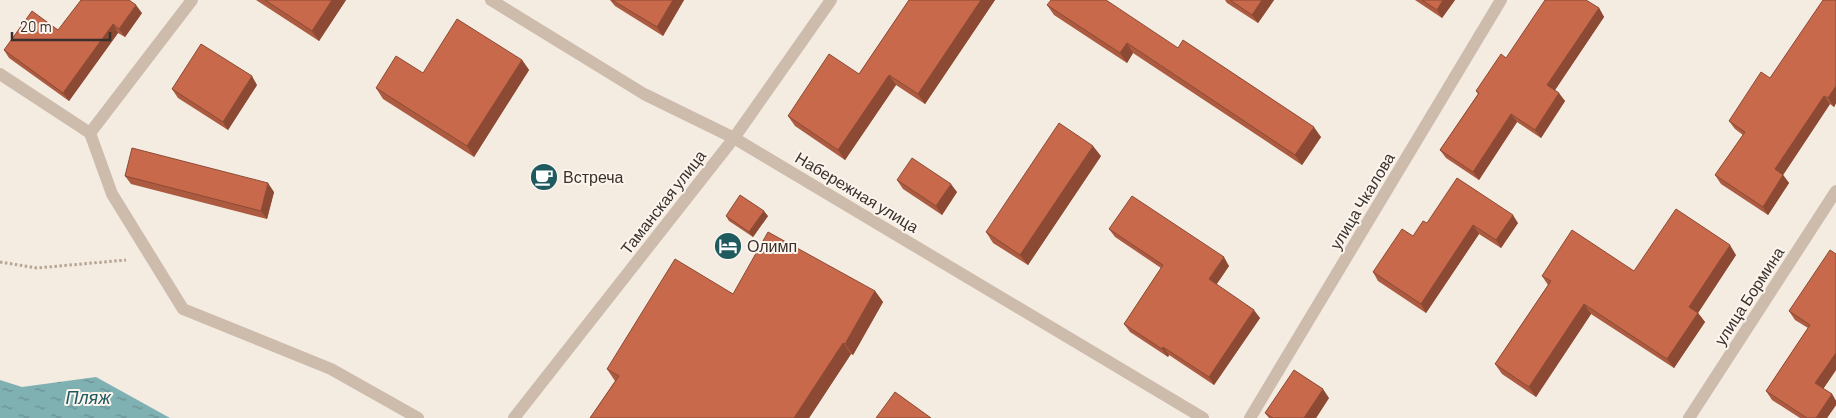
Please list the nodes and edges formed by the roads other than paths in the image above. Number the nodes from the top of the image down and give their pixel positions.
1 (192, 0) edge
2 (490, 0) edge
3 (831, 0) edge
4 (1502, 0) edge
5 (0, 74) edge
6 (90, 133) junction
7 (734, 138) junction
8 (1836, 191) edge
9 (418, 418) edge
10 (514, 418) edge
11 (1203, 418) edge
12 (1250, 418) edge
13 (1689, 418) edge

1 - 6 street
2 - 7 street, Набережная улица
3 - 7 street, Таманская улица
4 - 12 street, улица Чкалова
5 - 6 street
6 - 9 street
7 - 10 street, Таманская улица
7 - 11 street, Набережная улица
8 - 13 street, улица Бормина

